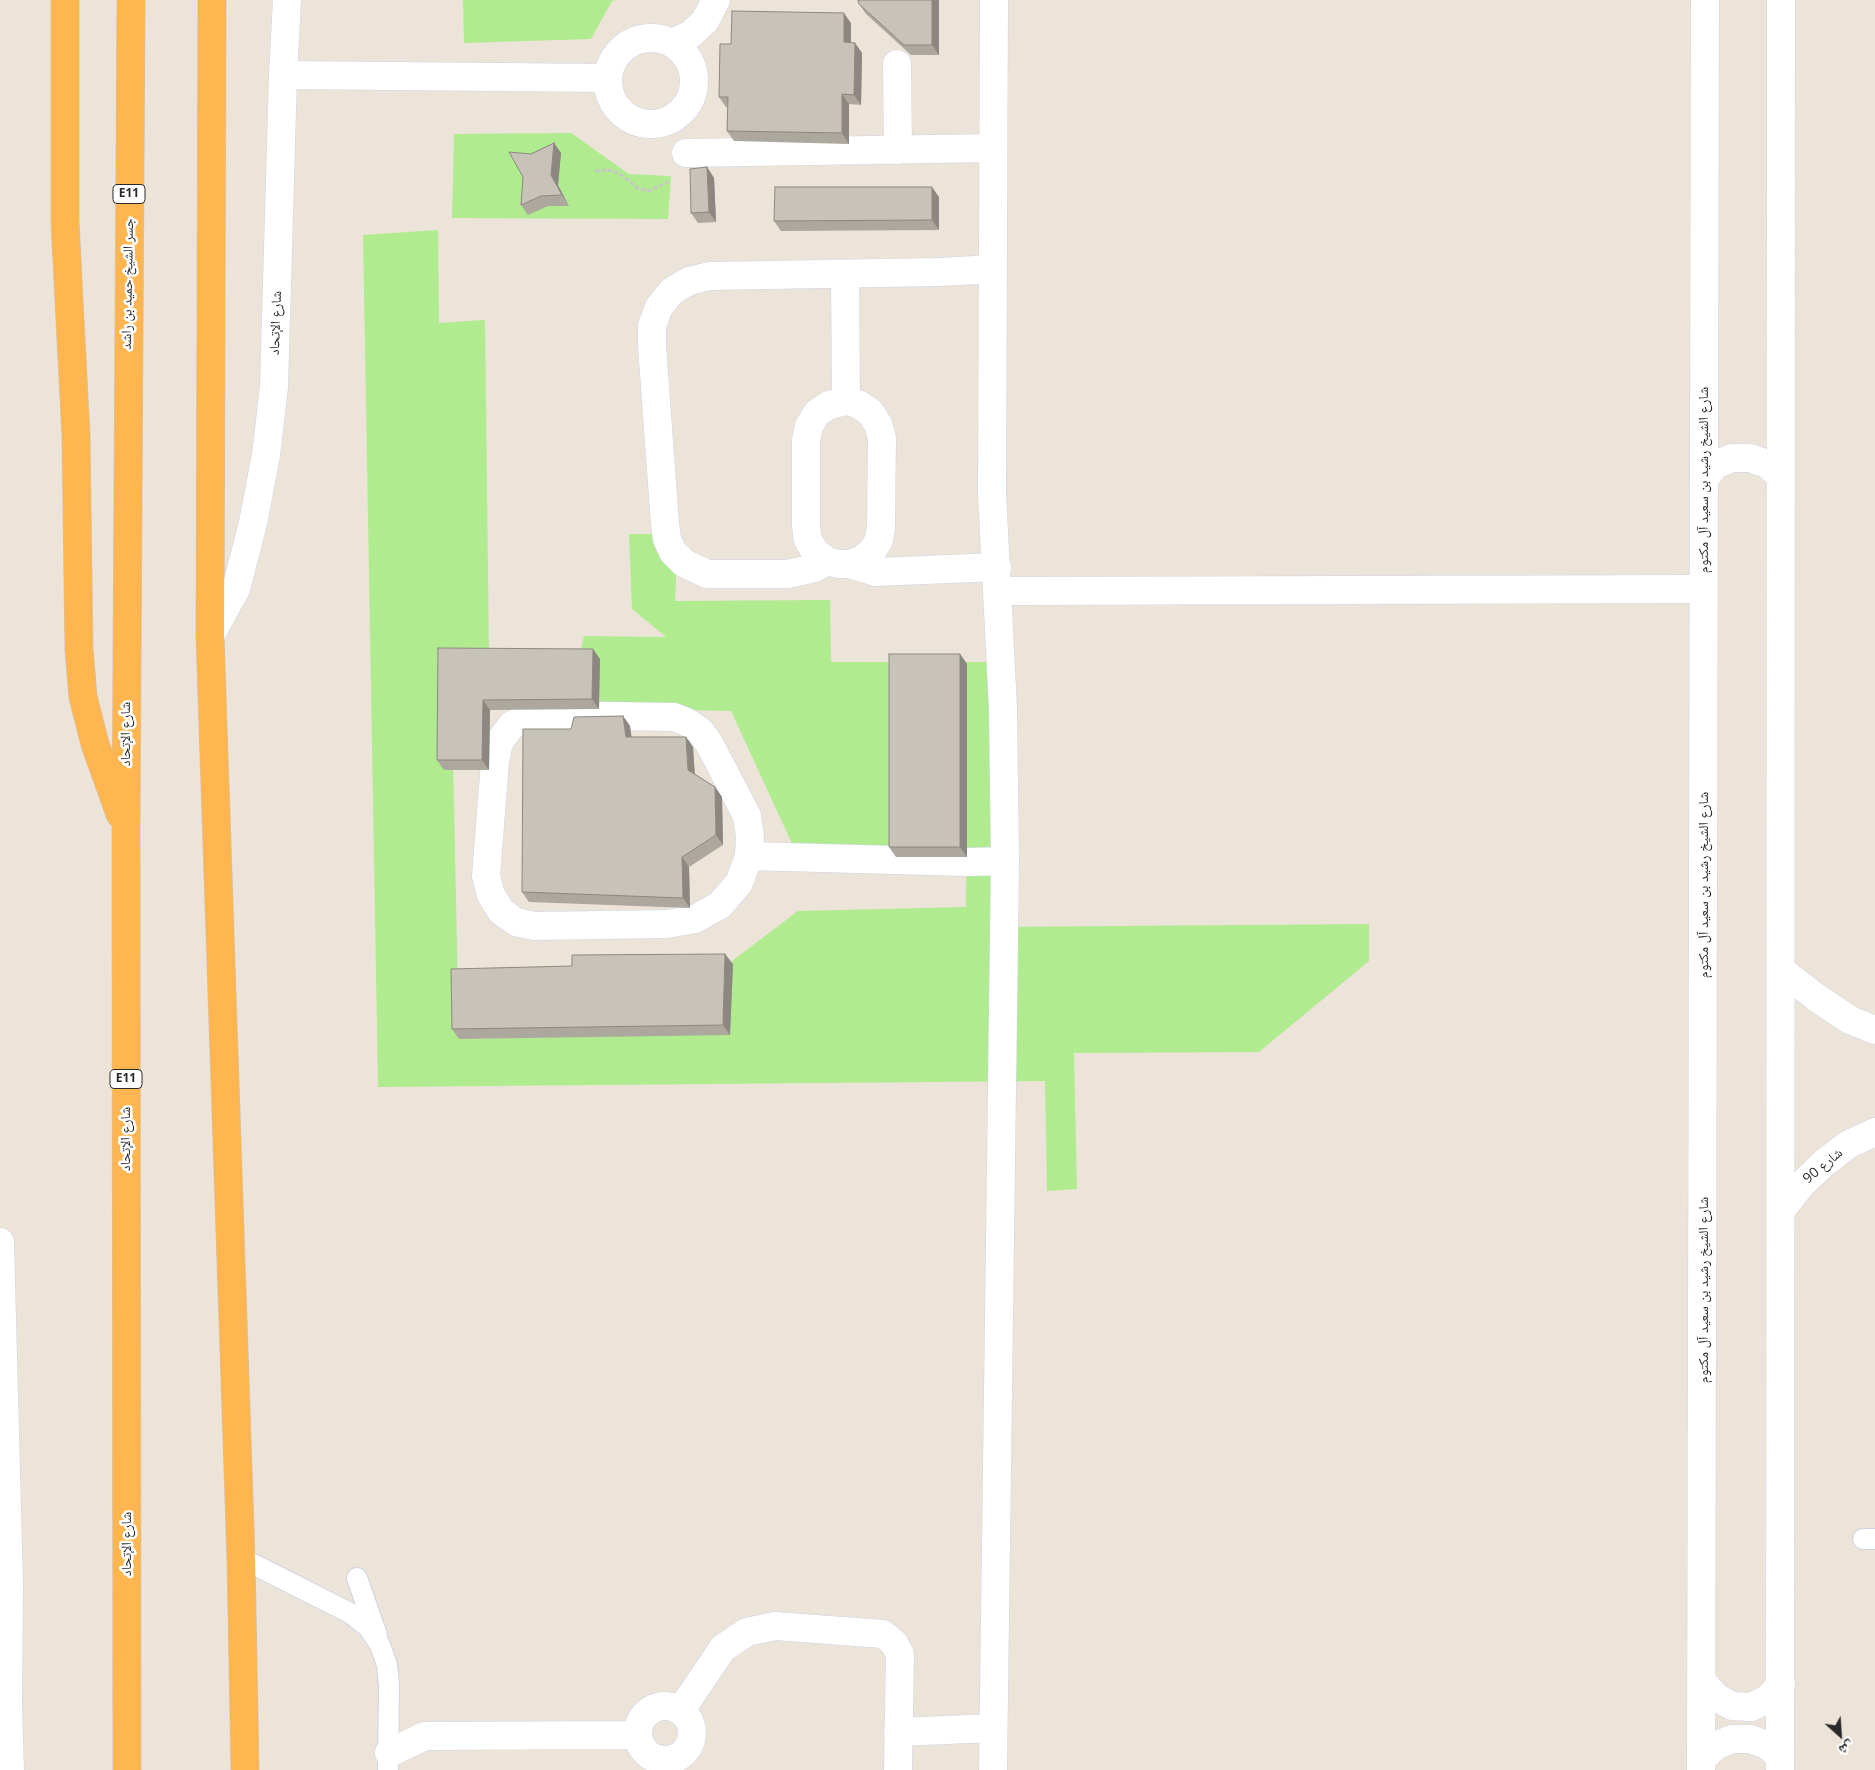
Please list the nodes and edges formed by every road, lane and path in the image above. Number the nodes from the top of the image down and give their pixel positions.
1 (65, 0) edge
2 (131, 0) edge
3 (212, 0) edge
4 (287, 0) edge
5 (716, 0) edge
6 (994, 0) edge
7 (1705, 0) edge
8 (1781, 0) edge
9 (674, 43) junction
10 (897, 64) dead end
11 (283, 75) junction
12 (608, 78) junction
13 (993, 148) junction
14 (898, 150) junction
15 (686, 153) joint
16 (595, 171) dead end
17 (993, 269) junction
18 (845, 274) junction
19 (127, 389) joint
20 (846, 401) junction
21 (1781, 476) junction
22 (1705, 478) junction
23 (838, 562) junction
24 (997, 579) junction
25 (1703, 589) junction
26 (210, 636) junction
27 (126, 827) junction
28 (749, 856) junction
29 (1005, 861) junction
30 (1781, 970) junction
31 (1875, 1030) edge
32 (1875, 1132) edge
33 (1780, 1210) junction
34 (0, 1242) edge
35 (2, 1400) edge
36 (241, 1558) junction
37 (357, 1578) dead end
38 (4, 1580) edge
39 (380, 1645) junction
40 (1702, 1681) junction
41 (1781, 1684) junction
42 (681, 1710) junction
43 (993, 1728) junction
44 (898, 1732) junction
45 (638, 1735) junction
46 (388, 1761) edge
47 (679, 1764) edge
48 (1780, 1764) edge
49 (1701, 1765) edge
50 (10, 1770) edge
51 (127, 1770) edge
52 (245, 1770) edge
53 (898, 1770) edge
54 (994, 1770) edge

1 - 27 highway
2 - 19 highway, جسر الشيخ حميد بن راشد / E11
3 - 26 highway
4 - 11 street, شارع الإتحاد
5 - 9 street
6 - 13 street
7 - 22 street, شارع الشيخ رشيد بن سعيد آل مكتوم
8 - 21 street
9 - 12 street
9 - 12 street
10 - 14 street
11 - 12 street
11 - 26 street, شارع الإتحاد
13 - 14 street
13 - 17 street
14 - 15 street
15 - 16 path
17 - 18 street
17 - 24 street
18 - 20 street
18 - 23 street
19 - 27 highway, شارع الإتحاد / E11
20 - 23 street
20 - 23 street
21 - 22 street
21 - 30 street
22 - 25 street, شارع الشيخ رشيد بن سعيد آل مكتوم
23 - 24 street
24 - 25 street
24 - 29 street
25 - 40 street, شارع الشيخ رشيد بن سعيد آل مكتوم
26 - 36 highway
27 - 51 highway, شارع الإتحاد / E11
28 - 28 street
28 - 29 street
29 - 43 street
30 - 31 street
30 - 33 street
32 - 33 street, شارع 90
33 - 41 street
34 - 35 street
35 - 38 street
36 - 39 lane
36 - 52 highway
37 - 39 lane
38 - 50 street
39 - 46 lane
40 - 41 street
40 - 49 street, شارع الشيخ رشيد بن سعيد آل مكتوم
41 - 48 street
42 - 44 street
42 - 45 street
42 - 47 street
43 - 44 street
43 - 54 street
44 - 53 street
45 - 46 street
45 - 47 street
48 - 49 street

